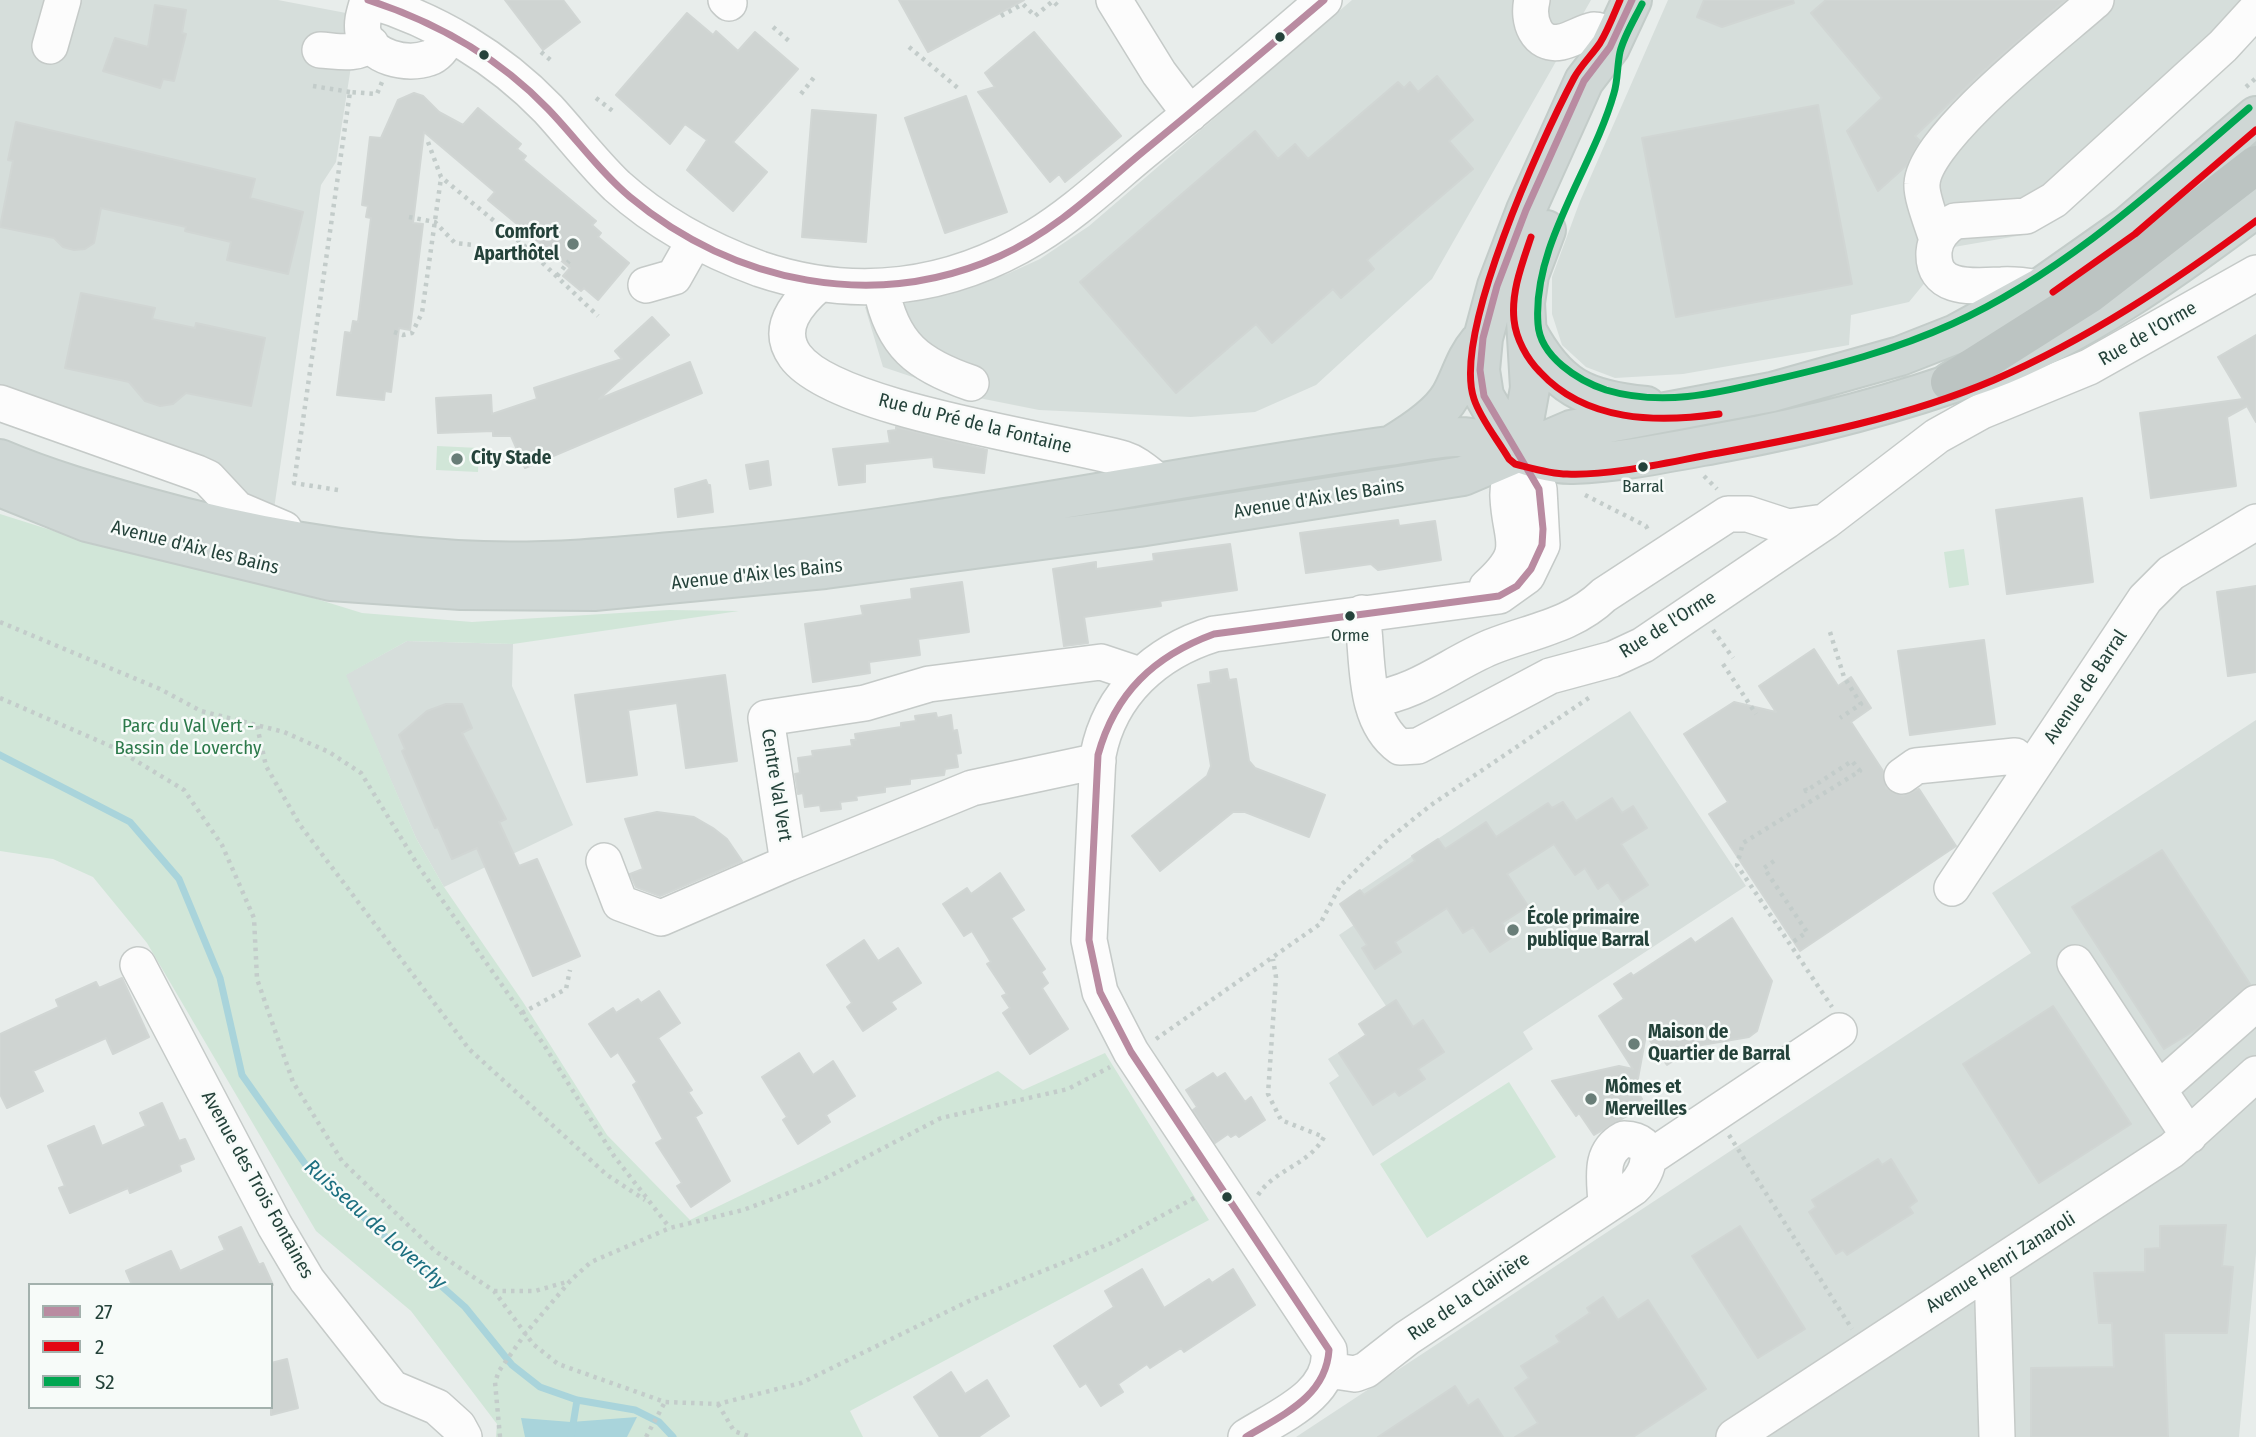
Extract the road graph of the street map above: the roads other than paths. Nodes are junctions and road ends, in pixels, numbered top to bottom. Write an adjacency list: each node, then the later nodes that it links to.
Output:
1 (63, 0): 12 (street)
2 (368, 0): 8 (street); 14 (street)
3 (1114, 0): 15 (street)
4 (1324, 0): 15 (street)
5 (1532, 0): 11 (street)
6 (1632, 0): 11 (main road)
7 (2096, 0): 19 (street)
8 (413, 6): 10 (street)
9 (2256, 10): 19 (street)
10 (451, 35): 14 (street); 20 (street)
11 (1613, 42): 26 (main road); 27 (main road)
12 (50, 46)
13 (320, 50): 14 (street)
14 (381, 51)
15 (1190, 114): 24 (street)
16 (2256, 116): 25 (main road, Avenue d'Aix les Bains)
17 (2256, 165): 29 (highway)
18 (2256, 208): 29 (main road, Avenue d'Aix les Bains)
19 (1942, 233): 25 (street)
20 (695, 240): 22 (street); 23 (street)
21 (2256, 273): 38 (street, Rue de l'Orme)
22 (819, 284): 24 (street); 35 (street, Rue du Pré de la Fontaine)
23 (665, 287)
24 (881, 288): 28 (street)
25 (2040, 288): 31 (main road, Avenue d'Aix les Bains)
26 (1527, 330): 31 (main road); 33 (main road)
27 (1483, 338): 32 (main road); 33 (main road)
28 (971, 383)
29 (1950, 383): 33 (main road, Avenue d'Aix les Bains)
30 (0, 403): 40 (street)
31 (1683, 410): 33 (main road, Avenue d'Aix les Bains)
32 (1392, 446): 33 (main road, Avenue d'Aix les Bains); 35 (main road, Avenue d'Aix les Bains)
33 (1518, 454): 36 (main road, Avenue d'Aix les Bains); 43 (street)
34 (0, 459): 40 (main road, Avenue d'Aix les Bains)
35 (1159, 482): 40 (main road, Avenue d'Aix les Bains)
36 (0, 487)
37 (1758, 518): 38 (street); 41 (street); 42 (street)
38 (1826, 521): 41 (street, Rue de l'Orme)
39 (2256, 522): 50 (street, Avenue de Barral)
40 (343, 550)
41 (1761, 565): 45 (street, Rue de l'Orme)
42 (1589, 610): 44 (street); 45 (street)
43 (1362, 613): 46 (street); 48 (street, Rue de l'Orme)
44 (1529, 636): 47 (street); 48 (street)
45 (1613, 659): 47 (street, Rue de l'Orme)
46 (1140, 675): 49 (street); 53 (street, Centre Val Vert)
47 (1550, 676): 48 (street, Rue de l'Orme)
48 (1372, 699)
49 (1098, 761): 53 (street, Centre Val Vert); 63 (street)
50 (2028, 774): 51 (street); 54 (street, Avenue de Barral)
51 (1902, 776)
52 (604, 861): 53 (street)
53 (788, 863)
54 (1952, 888)
55 (2075, 963): 60 (street)
56 (138, 965): 64 (street, Avenue des Trois Fontaines)
57 (2256, 1003): 60 (street)
58 (1839, 1024): 63 (street, Rue de la Clairière)
59 (2256, 1074): 61 (street, Avenue Henri Zanaroli)
60 (2159, 1089): 61 (street)
61 (2189, 1136): 62 (street, Avenue Henri Zanaroli)
62 (1993, 1268): 66 (street, Avenue Henri Zanaroli); 67 (street)
63 (1328, 1360): 65 (street)
64 (464, 1437)
65 (1246, 1437)
66 (1734, 1437)
67 (1997, 1437)

